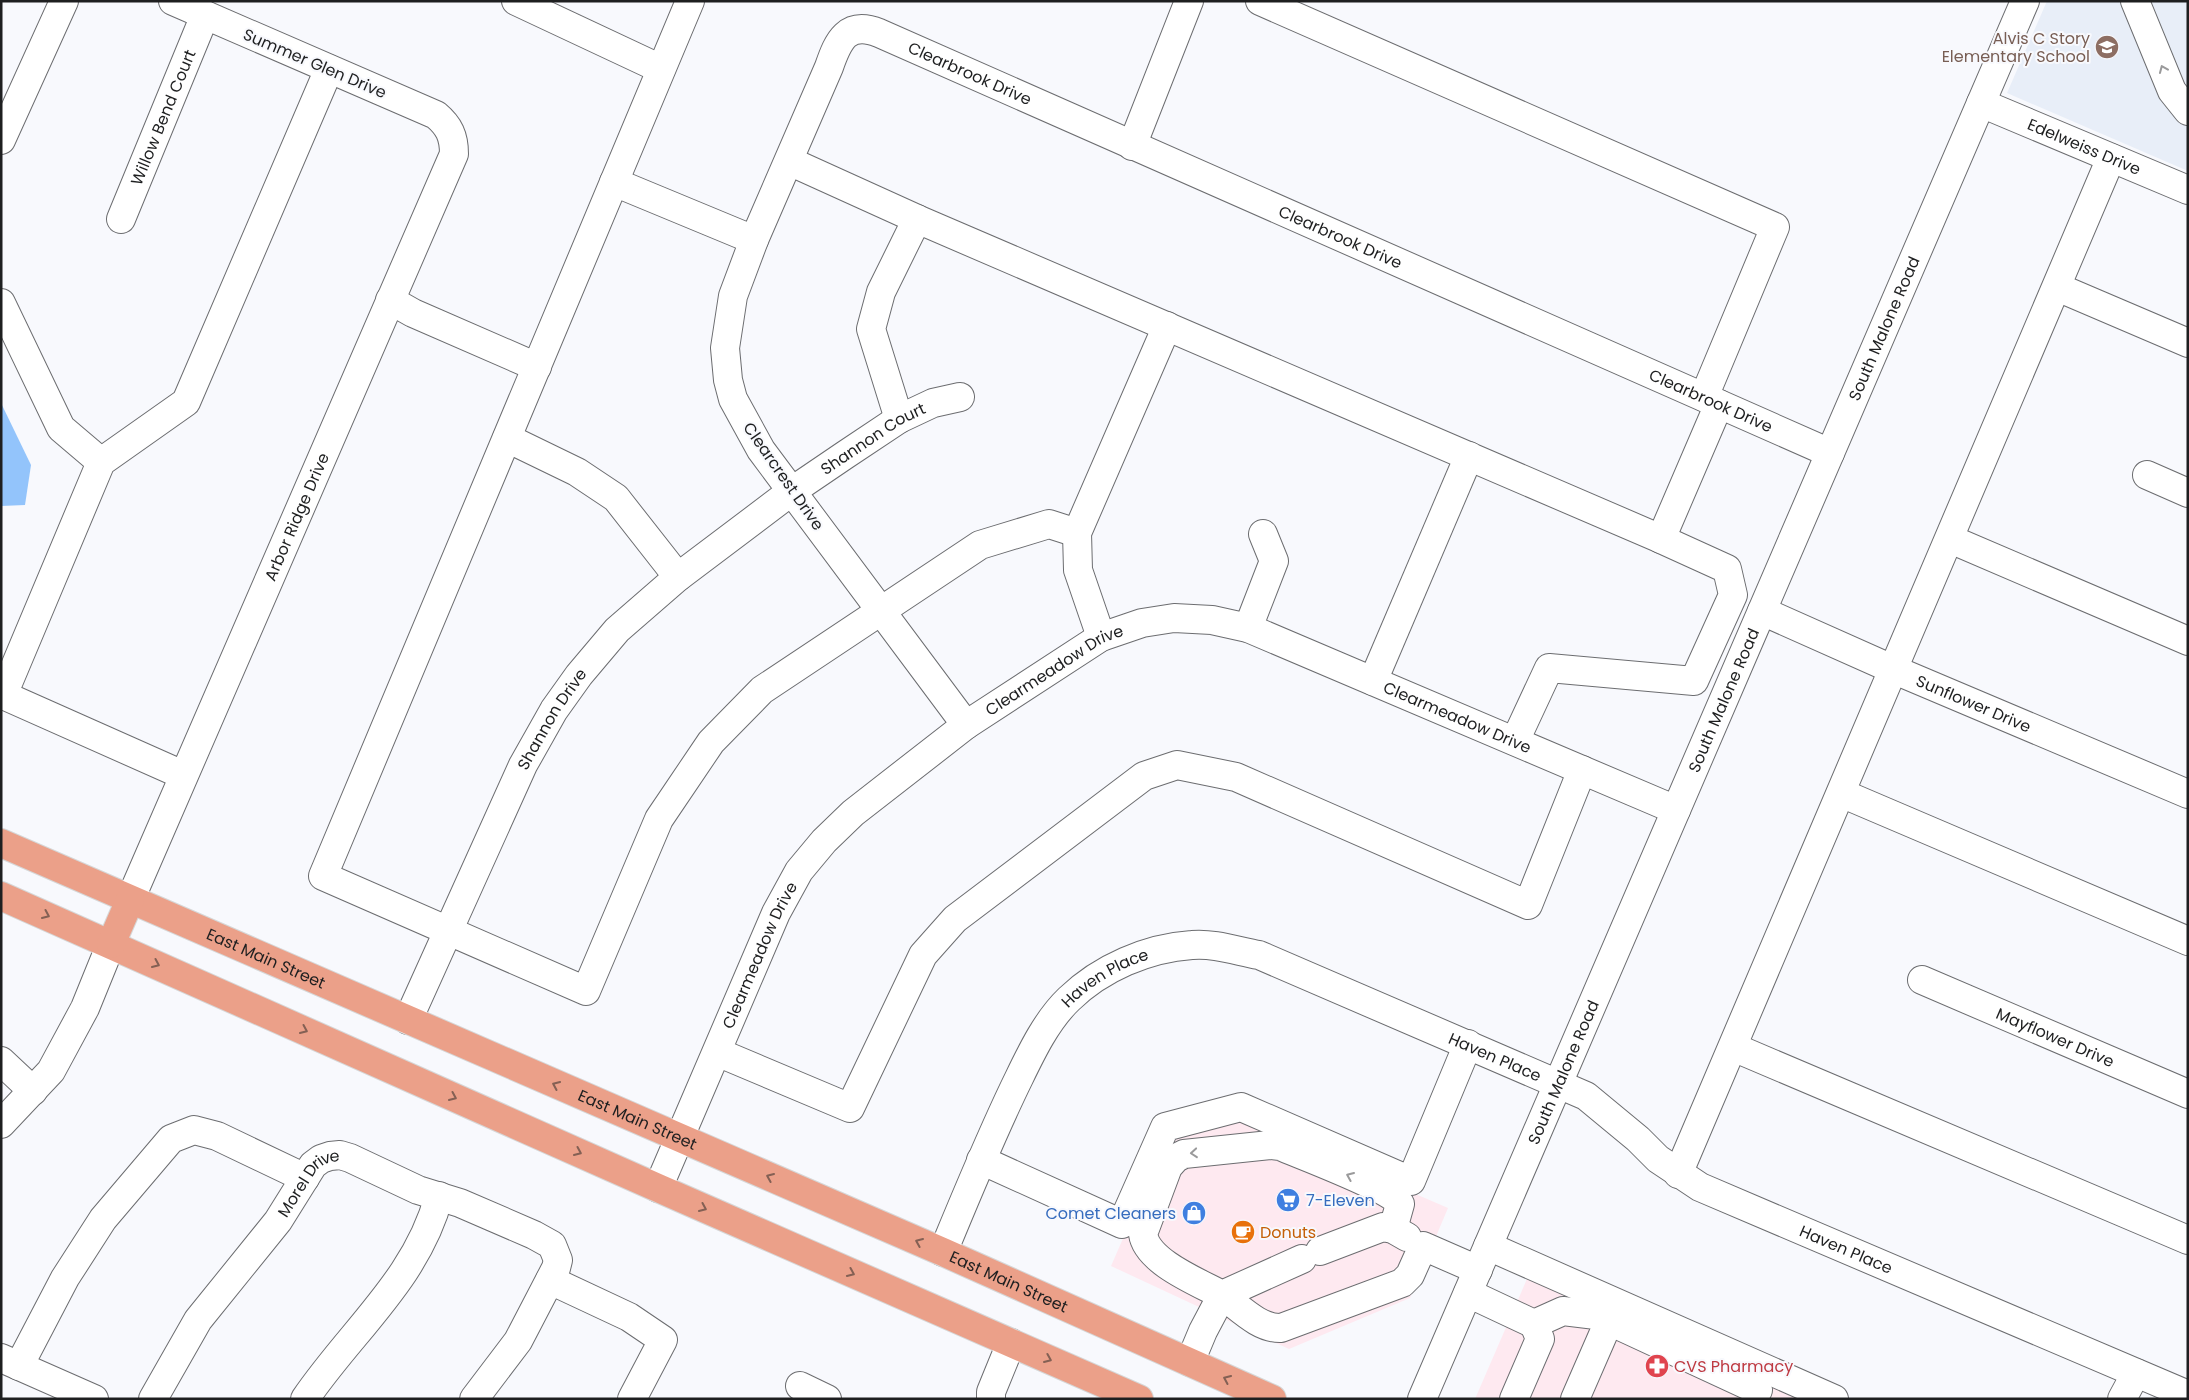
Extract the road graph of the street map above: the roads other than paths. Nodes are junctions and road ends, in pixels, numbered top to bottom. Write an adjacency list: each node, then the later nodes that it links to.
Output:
1 (64, 1): 16 (street)
2 (174, 1): 9 (street, Summer Glen Drive)
3 (516, 1): 12 (street)
4 (690, 1): 12 (street)
5 (1189, 1): 17 (street)
6 (1260, 1): 32 (street)
7 (2025, 1): 13 (street, South Malone Road)
8 (2135, 1): 14 (street, one-way to 8)
9 (205, 15): 11 (street, Summer Glen Drive); 22 (street, Willow Bend Court)
10 (850, 32): 17 (street, Clearbrook Drive); 19 (street, Clearcrest Drive)
11 (329, 69): 15 (street, Summer Glen Drive); 37 (street)
12 (662, 70): 20 (street)
13 (1981, 103): 18 (street, Edelweiss Drive); 35 (street, South Malone Road)
14 (2188, 111)
15 (451, 132): 26 (street, Arbor Ridge Drive)
16 (1, 140)
17 (1132, 146): 32 (street, Clearbrook Drive)
18 (2111, 158): 21 (street, Edelweiss Drive); 25 (street)
19 (789, 161): 23 (street); 24 (street, Clearcrest Drive)
20 (614, 182): 24 (street); 30 (street)
21 (2188, 190)
22 (121, 219)
23 (917, 219): 28 (street); 33 (street)
24 (754, 240): 39 (street, Clearcrest Drive)
25 (2057, 287): 29 (street); 44 (street)
26 (390, 300): 30 (street); 56 (street, Arbor Ridge Drive)
27 (1, 303): 37 (street)
28 (1167, 326): 36 (street); 41 (street)
29 (2188, 343)
30 (537, 366): 34 (street)
31 (960, 397): 33 (street, Shannon Court)
32 (1712, 401): 35 (street, Clearbrook Drive); 43 (street)
33 (899, 419): 39 (street, Shannon Court)
34 (507, 438): 45 (street); 63 (street)
35 (1830, 453): 47 (street, South Malone Road)
36 (1468, 456): 43 (street); 52 (street)
37 (101, 462): 56 (street)
38 (2146, 475): 40 (street)
39 (792, 491): 45 (street, Shannon Drive); 46 (street, Clearcrest Drive)
40 (2188, 493)
41 (1077, 532): 46 (street); 49 (street)
42 (1263, 534): 48 (street)
43 (1661, 539): 54 (street)
44 (1950, 539): 50 (street); 51 (street)
45 (678, 577): 63 (street, Shannon Drive)
46 (880, 610): 53 (street, Clearcrest Drive); 63 (street)
47 (1762, 611): 51 (street, Sunflower Drive); 59 (street, South Malone Road)
48 (1248, 628): 49 (street, Clearmeadow Drive); 52 (street, Clearmeadow Drive)
49 (1101, 637): 53 (street, Clearmeadow Drive)
50 (2188, 641)
51 (1894, 670): 57 (street); 58 (street, Sunflower Drive)
52 (1373, 681): 54 (street, Clearmeadow Drive)
53 (966, 725): 70 (street, Clearmeadow Drive)
54 (1515, 741): 55 (street, Clearmeadow Drive)
55 (1582, 770): 59 (street, Clearmeadow Drive); 70 (street)
56 (183, 775): 62 (street, Arbor Ridge Drive)
57 (1841, 793): 64 (street); 69 (street)
58 (2188, 794)
59 (1676, 810): 72 (street, South Malone Road)
60 (1, 844): 62 (main road, East Main Street)
61 (1, 896): 65 (main road, one-way to 65)
62 (130, 900): 65 (main road); 67 (main road, East Main Street)
63 (449, 931): 67 (street, Shannon Drive)
64 (2188, 941)
65 (112, 944): 73 (street); 80 (main road, one-way to 80)
66 (1922, 980): 74 (street, Mayflower Drive)
67 (408, 1020): 76 (main road, East Main Street, one-way to 67)
68 (1468, 1044): 72 (street, Haven Place); 77 (street, Haven Place); 77 (street)
69 (1732, 1047): 78 (street); 83 (street)
70 (717, 1052): 76 (street, Clearmeadow Drive)
71 (1, 1061): 73 (street)
72 (1558, 1083): 78 (street, Haven Place); 86 (street, South Malone Road)
73 (33, 1091): 75 (street)
74 (2188, 1094)
75 (1, 1124)
76 (679, 1139): 80 (street, Clearmeadow Drive); 85 (main road, East Main Street, one-way to 76)
77 (981, 1160): 85 (street, Haven Place)
78 (1678, 1174): 94 (street, Haven Place)
79 (305, 1178): 81 (street, Morel Drive); 92 (street); 99 (street, Morel Drive)
80 (658, 1188): 91 (main road, one-way to 91)
81 (439, 1196): 87 (street, Morel Drive); 100 (street)
82 (1393, 1229): 84 (street); 88 (street); 88 (street, one-way to 88)
83 (2188, 1240)
84 (1423, 1246): 86 (street); 88 (street)
85 (944, 1252): 93 (main road, East Main Street)
86 (1478, 1270): 90 (street); 107 (street, South Malone Road); 110 (street)
87 (550, 1280): 101 (street); 102 (street)
88 (1222, 1295): 93 (street)
89 (1610, 1321): 90 (street); 96 (street); 109 (street)
90 (1534, 1324): 108 (street)
91 (1011, 1343): 104 (street); 105 (main road, one-way to 105)
92 (10, 1362): 98 (street)
93 (1190, 1362): 106 (main road, East Main Street, one-way to 93)
94 (2136, 1372): 97 (street, Haven Place); 111 (street)
95 (800, 1386): 103 (street)
96 (1758, 1390)
97 (2188, 1395)
98 (94, 1399)
99 (153, 1399)
100 (305, 1399)
101 (474, 1399)
102 (632, 1399)
103 (827, 1399)
104 (991, 1399)
105 (1139, 1399)
106 (1272, 1399)
107 (1422, 1399)
108 (1514, 1399)
109 (1575, 1399)
110 (1834, 1399)
111 (2122, 1399)

